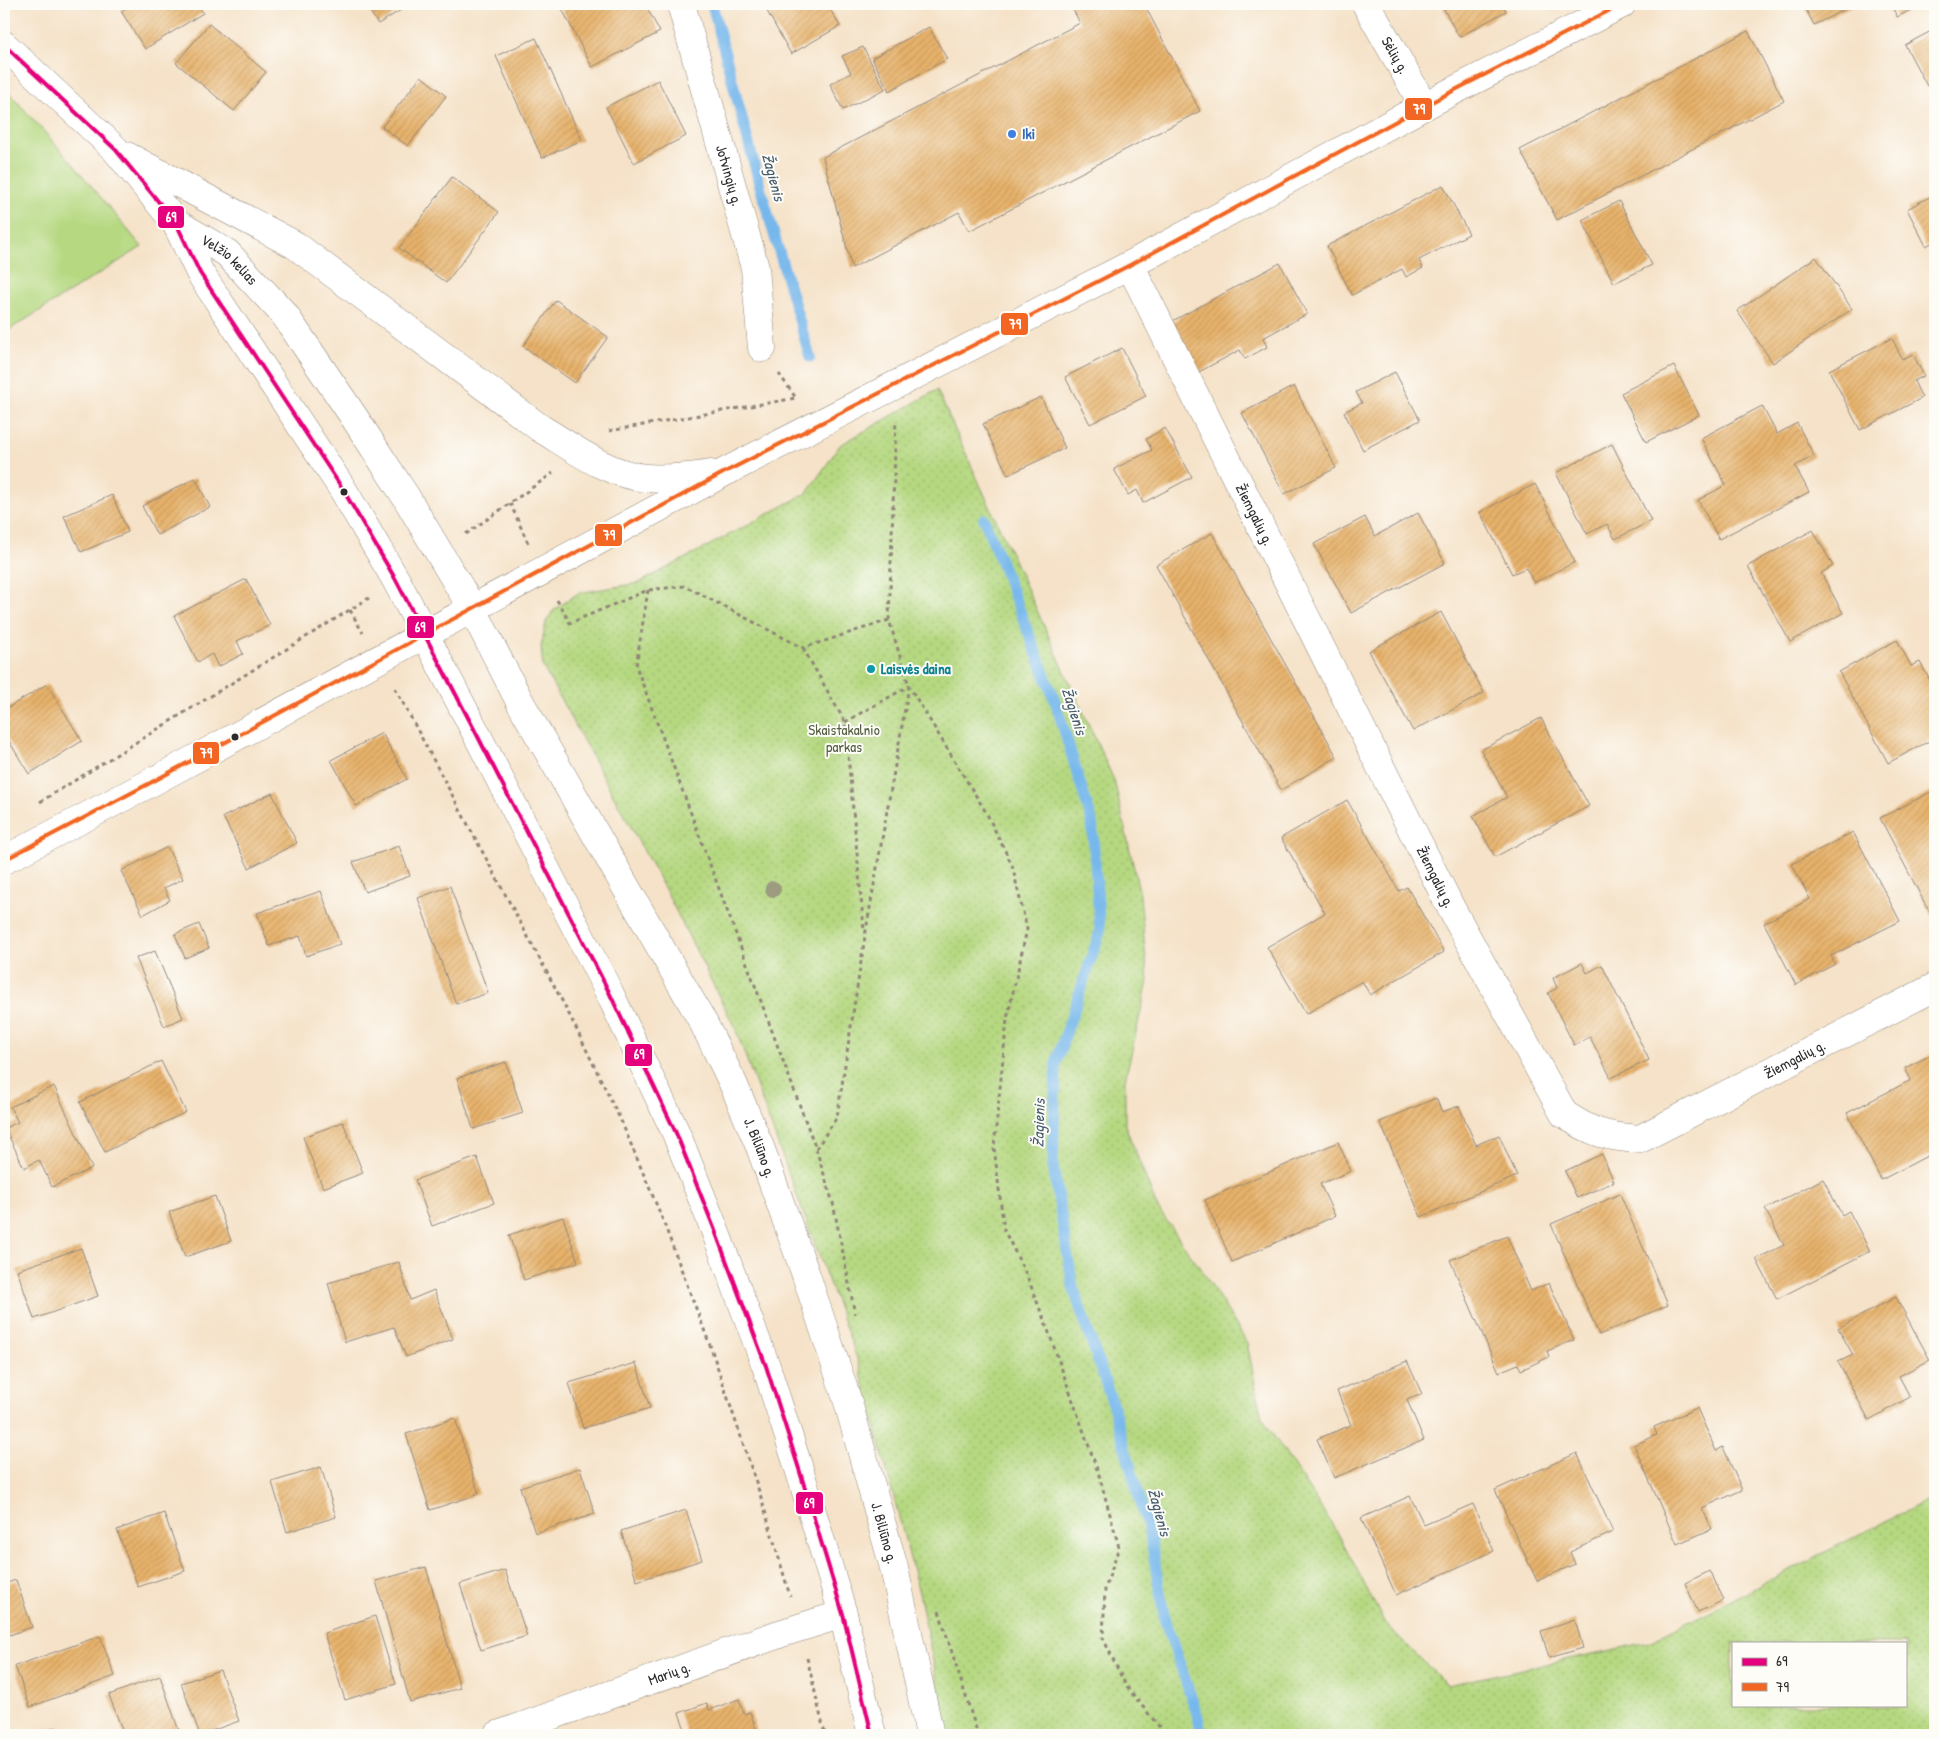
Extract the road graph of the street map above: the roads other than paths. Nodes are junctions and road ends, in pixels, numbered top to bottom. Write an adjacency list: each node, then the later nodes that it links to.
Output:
1 (681, 4): 9 (main road, Jotvingių g.)
2 (1366, 4): 5 (main road, Sėlių g.)
3 (1622, 4): 5 (main road)
4 (4, 45): 6 (main road)
5 (1424, 106): 8 (main road)
6 (115, 149): 7 (main road); 10 (main road)
7 (176, 223): 11 (main road, Velžio kelias); 12 (main road, Velžio kelias)
8 (1130, 265): 10 (main road); 14 (main road, Žiemgalių g.)
9 (762, 348)
10 (725, 472): 11 (main road)
11 (472, 608): 12 (main road); 18 (main road, J. Biliūno g.)
12 (425, 634): 13 (main road); 15 (main road)
13 (4, 860)
14 (1935, 987)
15 (843, 1614): 16 (main road, Marių g.); 17 (main road)
16 (498, 1735)
17 (872, 1735)
18 (930, 1735)

